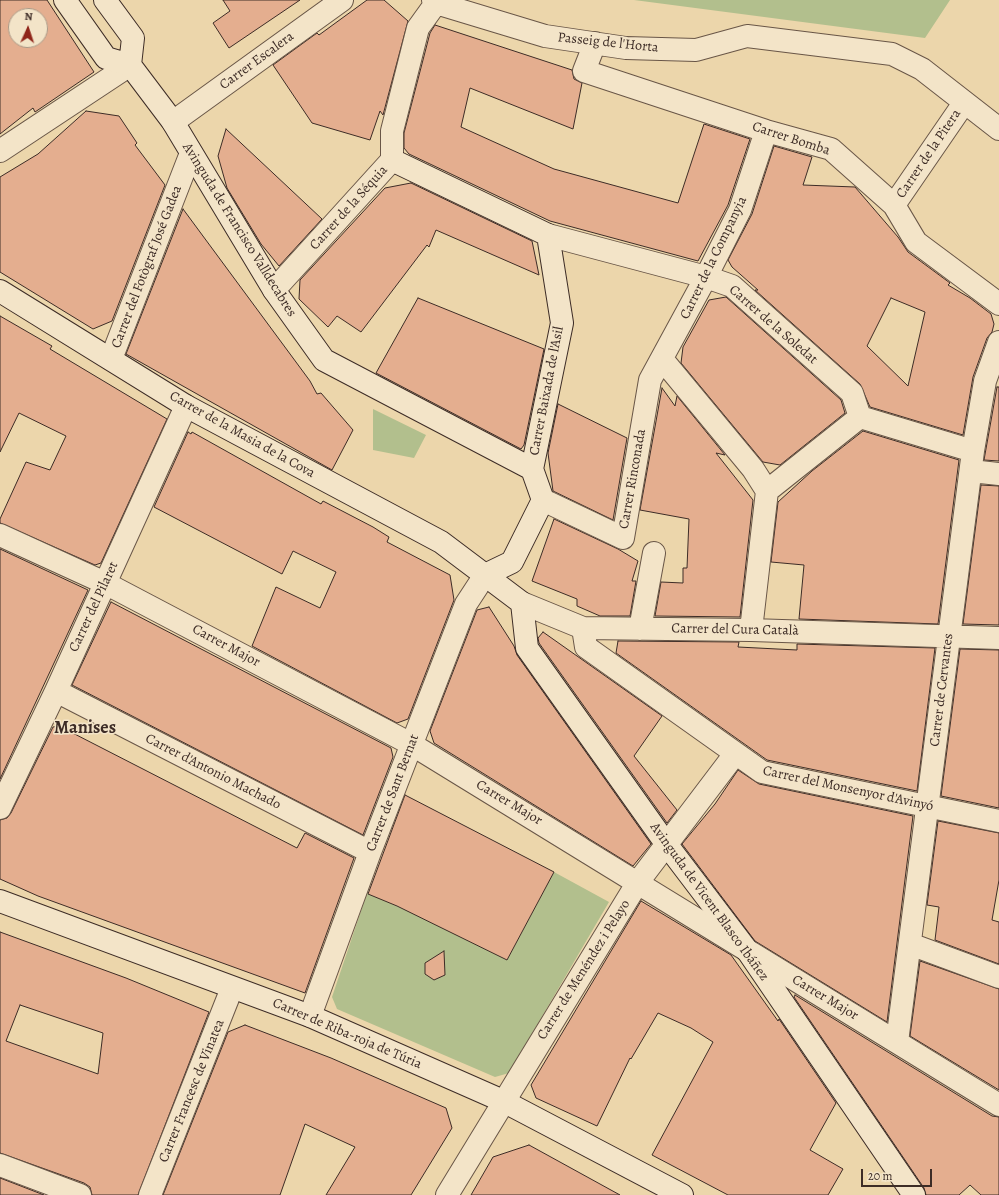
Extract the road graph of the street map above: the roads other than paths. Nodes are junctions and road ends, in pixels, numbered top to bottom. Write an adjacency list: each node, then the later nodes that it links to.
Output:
1 (65, 0): 6 (street)
2 (105, 0): 6 (street)
3 (342, 0): 8 (street, Carrer Escalera)
4 (434, 2): 5 (street, Passeig de l'Horta); 13 (street, Carrer de la Séquia)
5 (595, 43): 7 (street, Passeig de l'Horta); 10 (street, Carrer Bomba)
6 (130, 65): 8 (street, Avinguda de Francisco Valldecabres); 11 (street)
7 (964, 102): 9 (street, Passeig de l'Horta); 14 (street, Carrer de la Pitera)
8 (173, 122): 12 (street, Avinguda de Francisco Valldecabres)
9 (999, 129)
10 (766, 131): 14 (street, Carrer Bomba); 16 (street, Carrer de la Companyia)
11 (0, 152)
12 (191, 153): 17 (street, Avinguda de Francisco Valldecabres); 21 (street, Carrer del Fotògraf José Gadea)
13 (392, 160): 15 (street); 17 (street, Carrer de la Séquia)
14 (894, 205): 19 (street, Carrer Bomba)
15 (548, 235): 16 (street, Carrer de la Soledat); 26 (street, Carrer Baixada de l'Asil)
16 (706, 277): 22 (street, Carrer de la Companyia); 24 (street, Carrer de la Soledat)
17 (274, 290): 26 (street, Avinguda de Francisco Valldecabres)
18 (0, 291): 21 (street, Carrer de la Masia de la Cova)
19 (999, 304)
20 (999, 342): 25 (street, Carrer de Cervantes)
21 (111, 358): 23 (street, Carrer de la Masia de la Cova)
22 (662, 359): 28 (street); 29 (street, Carrer Rinconada)
23 (186, 406): 32 (street, Carrer de la Masia de la Cova); 33 (street, Carrer del Pilaret)
24 (860, 417): 25 (street); 28 (street)
25 (972, 461): 27 (street); 38 (street, Carrer de Cervantes)
26 (532, 469): 29 (street, Carrer Baixada de l'Asil)
27 (999, 474)
28 (767, 490): 37 (street)
29 (543, 500): 32 (street)
30 (0, 534): 33 (street, Carrer Major)
31 (654, 553): 36 (street)
32 (485, 574): 34 (street, Carrer del Cura Català); 41 (street, Carrer de Sant Bernat)
33 (106, 583): 40 (street, Carrer del Pilaret); 41 (street, Carrer Major)
34 (522, 603): 35 (street, Carrer del Cura Català); 46 (street, Avinguda de Vicent Blasco Ibáñez)
35 (584, 628): 36 (street, Carrer del Cura Català); 42 (street, Carrer del Monsenyor d'Avinyó)
36 (640, 629): 37 (street, Carrer del Cura Català)
37 (751, 630): 38 (street, Carrer del Cura Català)
38 (949, 636): 39 (street, Carrer del Cura Català); 43 (street, Carrer de Cervantes)
39 (999, 638)
40 (56, 691): 44 (street, Carrer del Pilaret); 47 (street, Carrer d'Antonio Machado)
41 (411, 744): 47 (street, Carrer de Sant Bernat); 48 (street, Carrer Major)
42 (735, 754): 43 (street, Carrer del Monsenyor d'Avinyó); 46 (street, Carrer de Menéndez i Pelayo)
43 (928, 806): 45 (street, Carrer del Monsenyor d'Avinyó); 50 (street, Carrer de Cervantes)
44 (0, 808)
45 (999, 822)
46 (667, 846): 48 (street, Carrer de Menéndez i Pelayo); 51 (street, Avinguda de Vicent Blasco Ibáñez)
47 (370, 852): 54 (street, Carrer de Sant Bernat)
48 (638, 882): 51 (street, Carrer Major); 56 (street, Carrer de Menéndez i Pelayo)
49 (0, 901): 53 (street, Carrer de Riba-roja de Túria)
50 (910, 944): 52 (street); 55 (street, Carrer de Cervantes)
51 (749, 952): 55 (street, Carrer Major); 63 (street, Avinguda de Vicent Blasco Ibáñez)
52 (999, 977)
53 (232, 988): 54 (street, Carrer de Riba-roja de Túria); 60 (street, Carrer Francesc de Vinatea)
54 (310, 1016): 56 (street, Carrer de Riba-roja de Túria)
55 (897, 1042): 57 (street, Carrer Major)
56 (503, 1102): 61 (street, Carrer de Menéndez i Pelayo); 62 (street, Carrer de Riba-roja de Túria)
57 (999, 1105)
58 (0, 1165): 59 (street)
59 (80, 1195)
60 (150, 1195)
61 (447, 1195)
62 (682, 1195)
63 (914, 1195)

